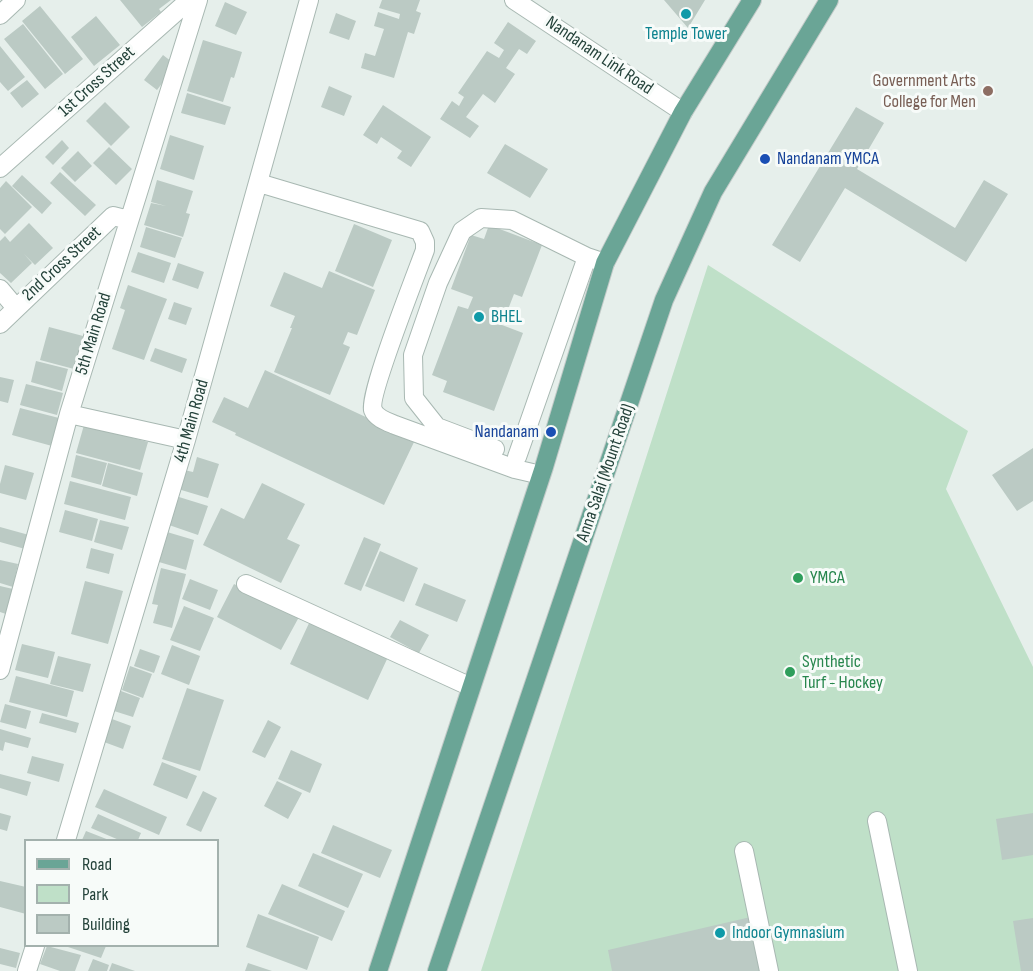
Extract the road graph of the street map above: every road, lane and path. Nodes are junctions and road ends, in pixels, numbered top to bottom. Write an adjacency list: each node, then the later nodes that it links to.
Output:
1 (16, 0): 7 (street)
2 (309, 0): 10 (street, 4th Main Road)
3 (514, 0): 8 (street, Nandanam Link Road)
4 (752, 0): 8 (main road)
5 (829, 0): 30 (main road, Anna Salai (Mount Road))
6 (197, 2): 9 (street, 1st Cross Street); 11 (street, 5th Main Road)
7 (0, 15)
8 (683, 112): 13 (main road)
9 (0, 168)
10 (260, 183): 18 (street, 4th Main Road); 20 (street)
11 (129, 220): 15 (street, 2nd Cross Street); 17 (street, 5th Main Road)
12 (587, 257): 13 (street); 19 (street); 19 (street)
13 (605, 263): 20 (main road)
14 (0, 289): 15 (street)
15 (16, 308): 16 (street, 2nd Cross Street)
16 (0, 324)
17 (69, 414): 18 (street); 22 (street, 5th Main Road)
18 (186, 440): 25 (street, 4th Main Road)
19 (517, 457): 20 (street)
20 (543, 471): 23 (main road)
21 (246, 584): 23 (street)
22 (0, 670)
23 (471, 687): 29 (main road)
24 (877, 821): 32 (street)
25 (66, 839)
26 (744, 850): 31 (street)
27 (33, 947): 28 (street)
28 (27, 971)
29 (378, 971)
30 (437, 971)
31 (769, 971)
32 (908, 971)

